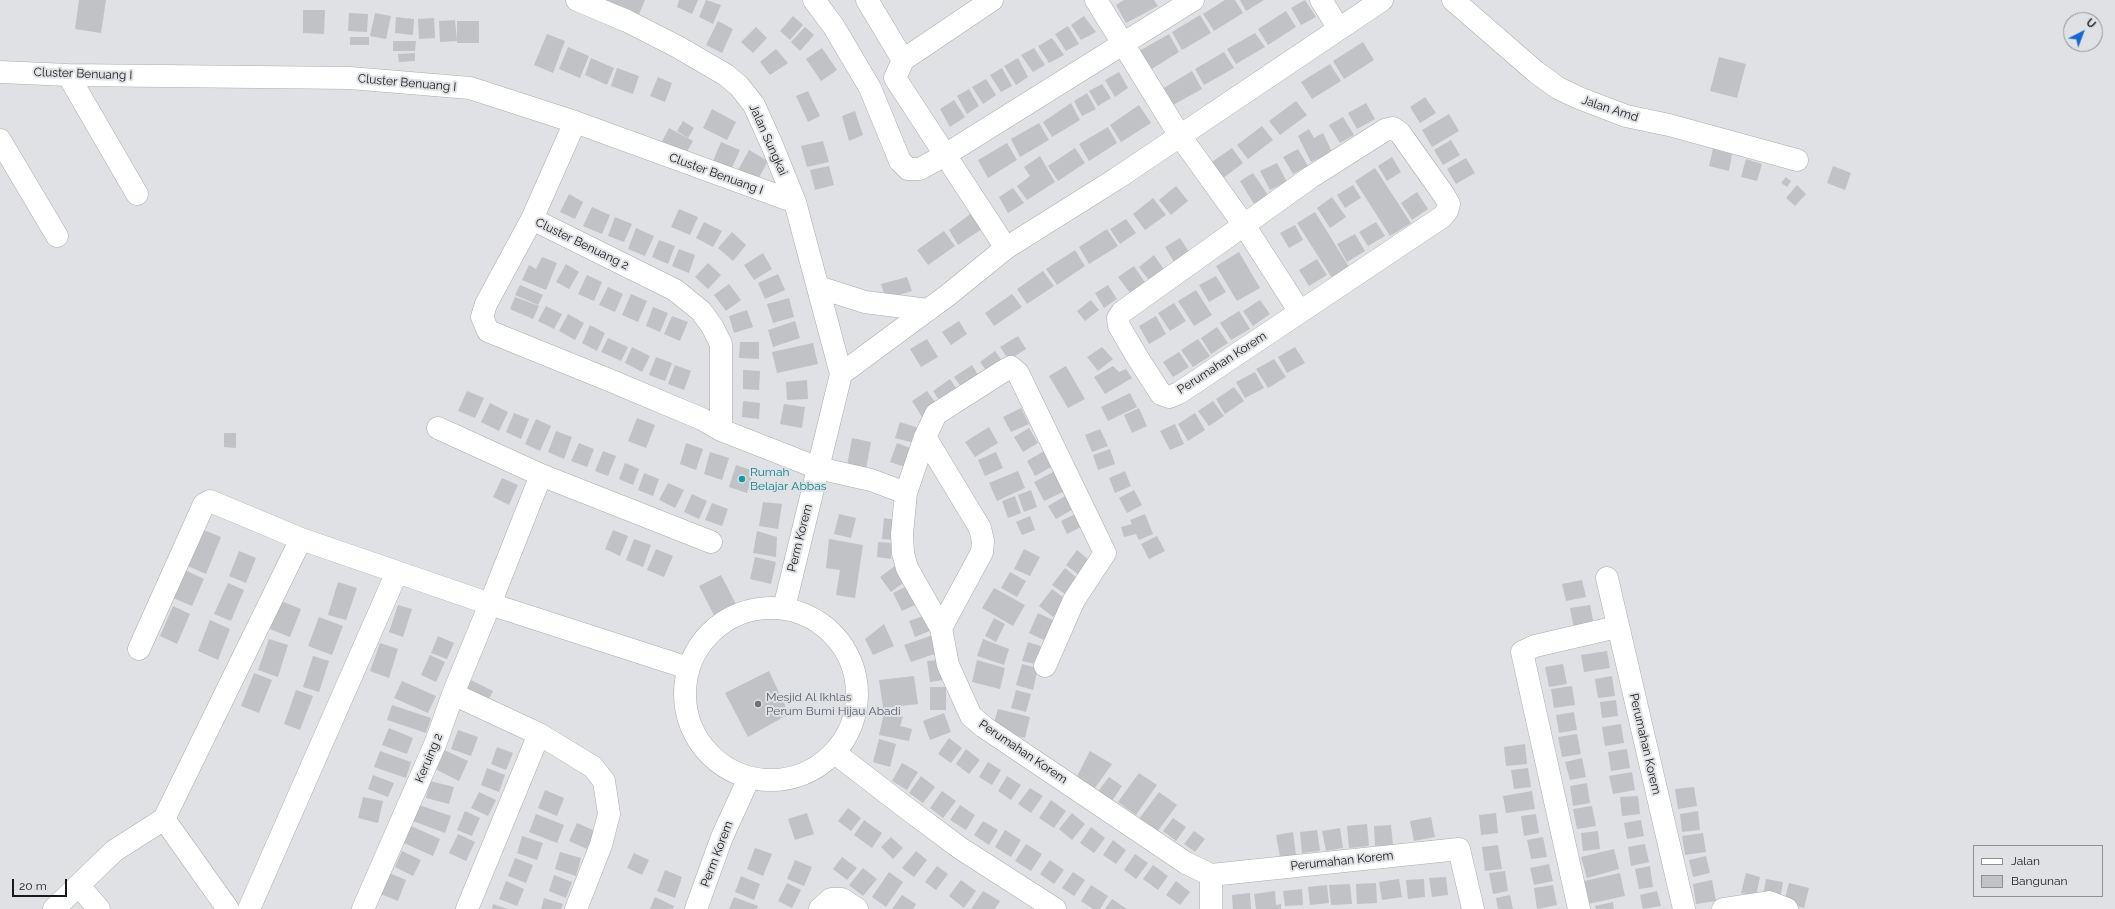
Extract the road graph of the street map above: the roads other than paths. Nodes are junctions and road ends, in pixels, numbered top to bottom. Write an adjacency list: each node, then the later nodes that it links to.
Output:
1 (577, 0): 21 (street, Jalan Sungkai)
2 (814, 0): 18 (street)
3 (867, 0): 12 (street)
4 (992, 0): 12 (street)
5 (1096, 0): 11 (street)
6 (1193, 0): 11 (street)
7 (1321, 0): 10 (street)
8 (1382, 0): 10 (street)
9 (1453, 0): 19 (street, Jalan Amd)
10 (1338, 29): 16 (street)
11 (1122, 44): 16 (street); 18 (street)
12 (903, 60): 18 (street)
13 (0, 72): 14 (street, Cluster Benuang I)
14 (68, 75): 15 (street, Cluster Benuang I); 20 (street)
15 (575, 122): 21 (street, Cluster Benuang I); 22 (street)
16 (1180, 136): 23 (street); 25 (street)
17 (0, 140): 24 (street)
18 (945, 155): 25 (street)
19 (1797, 160)
20 (137, 194)
21 (795, 202): 26 (street, Jalan Sungkai)
22 (532, 219): 31 (street, Cluster Benuang 2); 31 (street, Cluster Benuang 2)
23 (1244, 225): 28 (street); 28 (street, Perumahan Korem); 28 (street, Perumahan Korem)
24 (57, 236)
25 (1006, 248): 27 (street)
26 (818, 287): 27 (street); 29 (street, Jalan Sungkai)
27 (928, 310): 29 (street)
28 (1300, 312)
29 (841, 374): 33 (street, Perm Korem)
30 (438, 428): 34 (street)
31 (721, 430): 33 (street)
32 (925, 437): 35 (street, Perumahan Korem); 43 (street); 45 (street, Perumahan Korem)
33 (818, 468): 35 (street); 41 (street, Perm Korem)
34 (541, 475): 37 (street); 40 (street, Keruing 2)
35 (906, 493): 43 (street, Perumahan Korem)
36 (301, 539): 38 (street); 44 (street); 51 (street)
37 (711, 542)
38 (397, 572): 40 (street); 57 (street)
39 (1607, 578): 42 (street, Perumahan Korem)
40 (490, 604): 46 (street); 47 (street, Keruing 2)
41 (784, 608): 46 (street); 49 (street)
42 (1617, 627): 67 (street); 68 (street, Perumahan Korem)
43 (941, 628): 52 (street, Perumahan Korem)
44 (139, 649)
45 (1045, 666)
46 (688, 668): 50 (street)
47 (453, 694): 48 (street); 58 (street, Keruing 2)
48 (539, 734): 59 (street); 60 (street)
49 (835, 753): 50 (street); 64 (street)
50 (749, 778): 61 (street, Perm Korem)
51 (164, 819): 53 (street); 56 (street)
52 (1211, 875): 65 (street); 66 (street, Perumahan Korem)
53 (79, 886): 54 (street); 55 (street)
54 (54, 909)
55 (99, 909)
56 (228, 909)
57 (249, 909)
58 (363, 909)
59 (467, 909)
60 (576, 909)
61 (696, 909)
62 (820, 909): 63 (street)
63 (857, 909)
64 (1055, 909)
65 (1212, 909)
66 (1473, 909)
67 (1579, 909)
68 (1684, 909)
69 (1723, 909): 70 (street)
70 (1788, 909)

